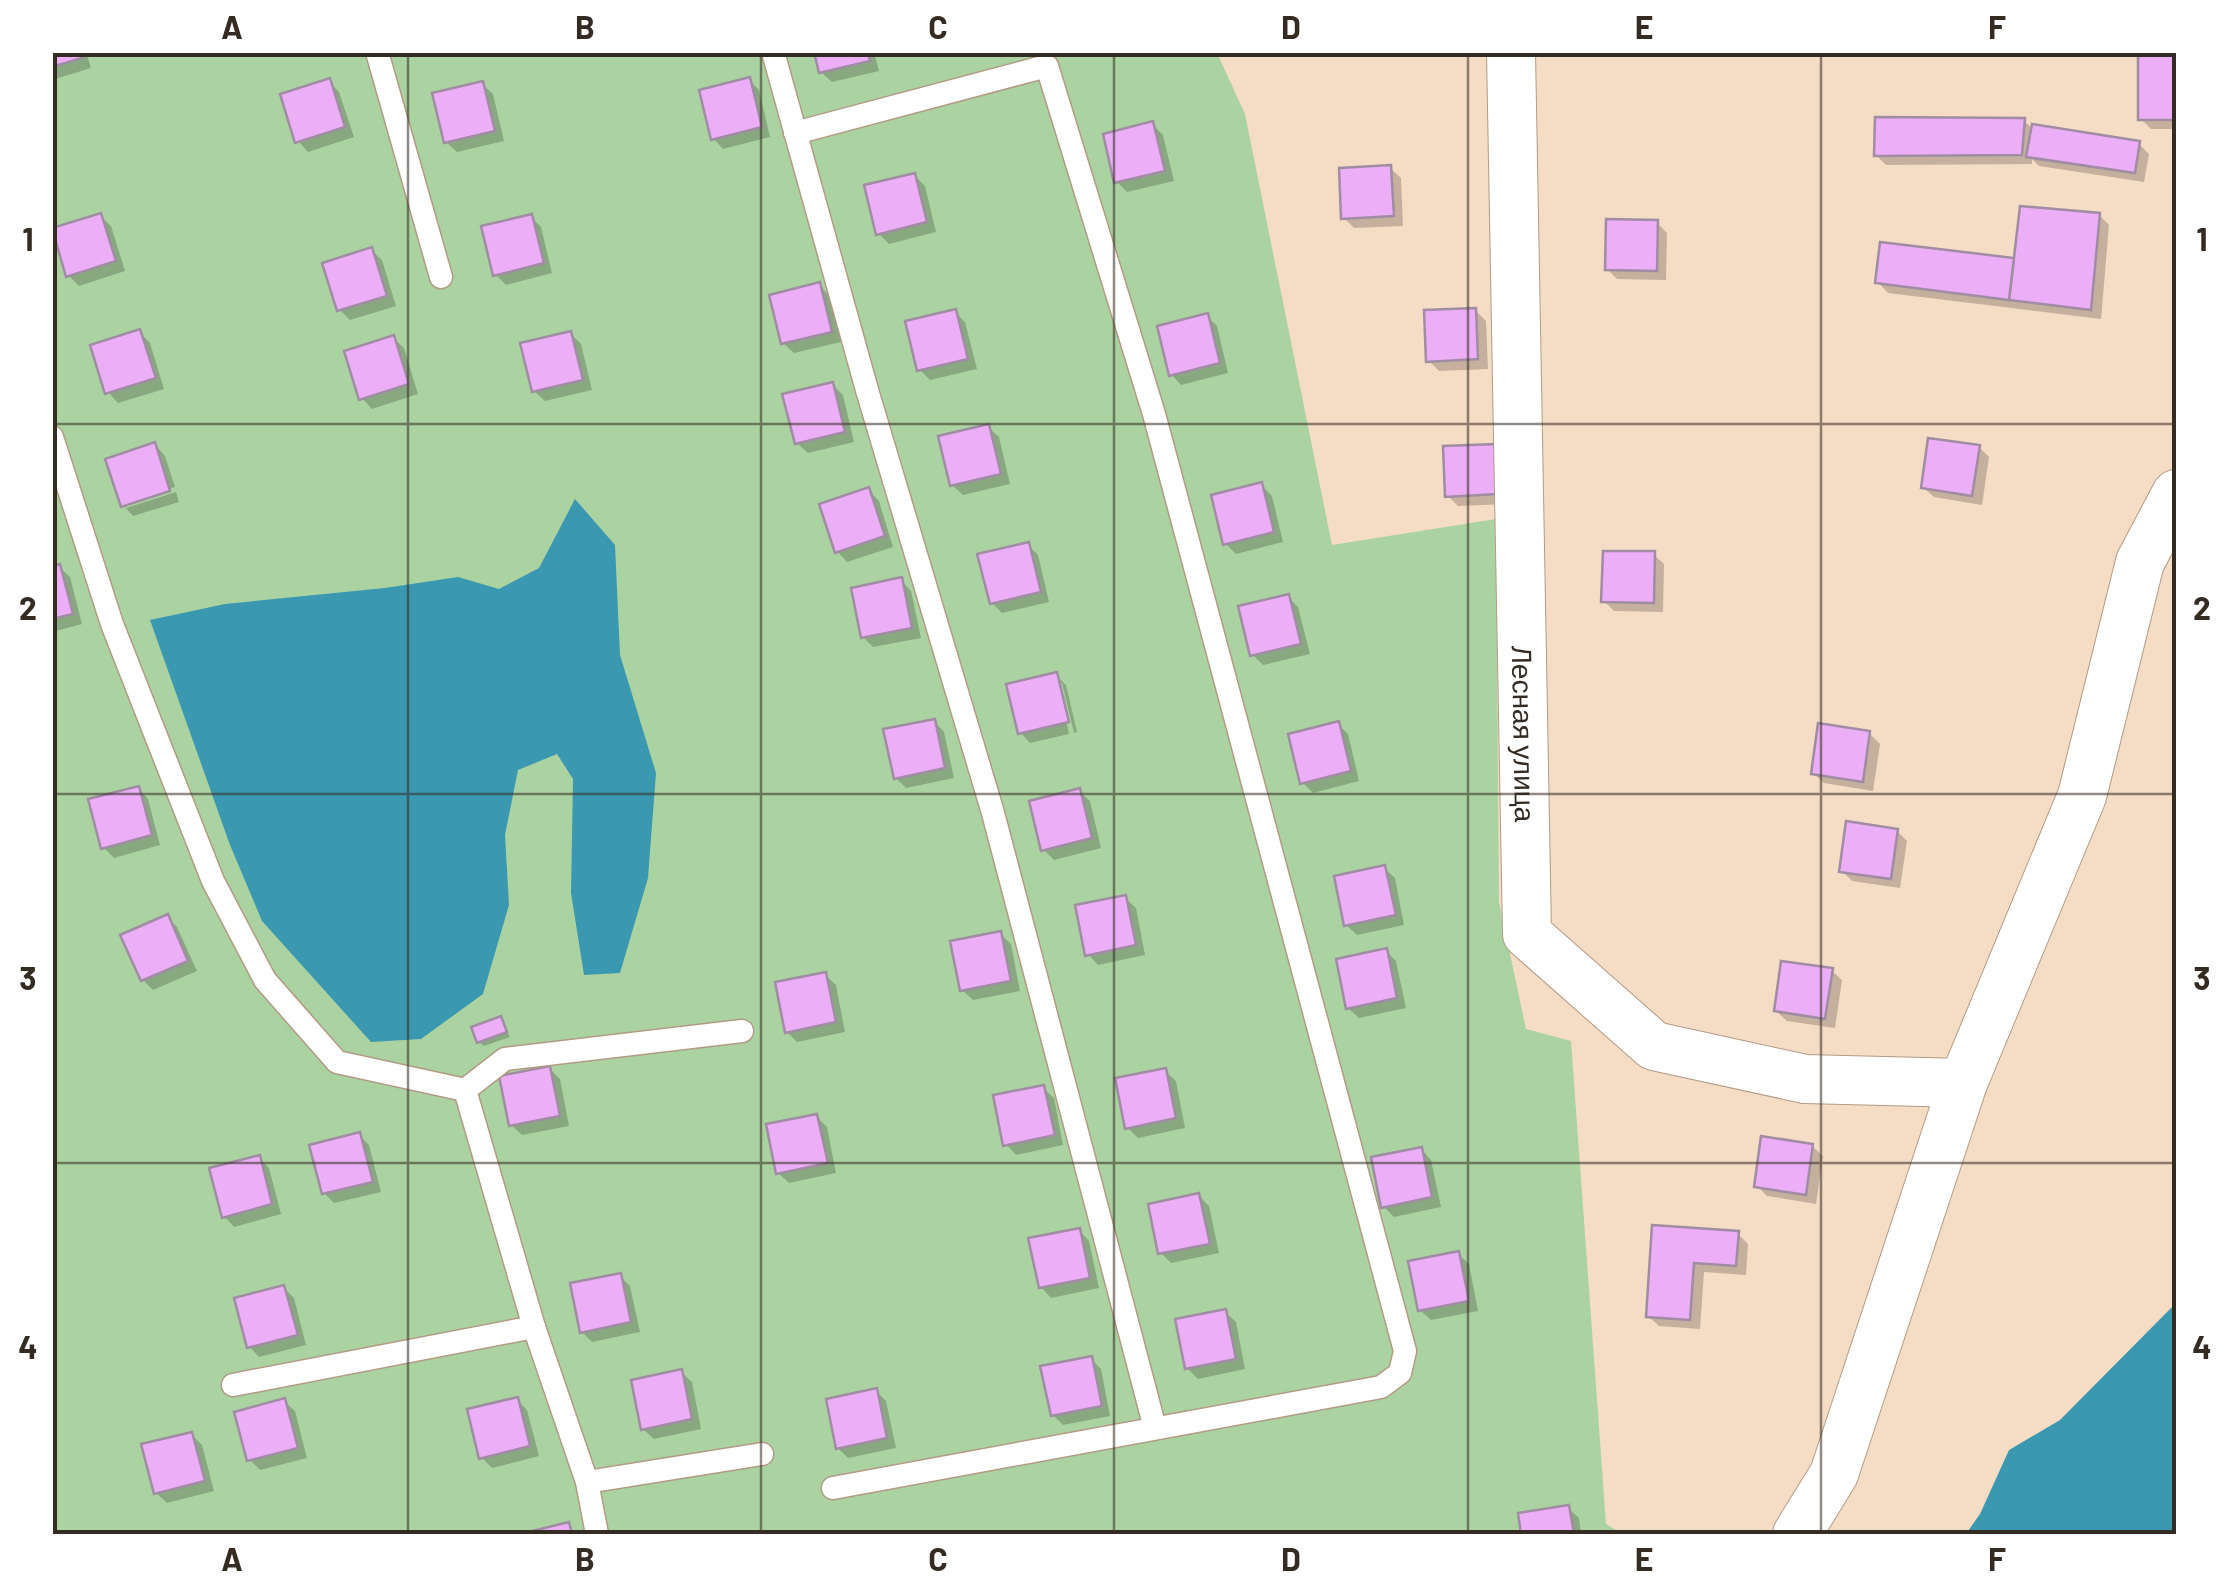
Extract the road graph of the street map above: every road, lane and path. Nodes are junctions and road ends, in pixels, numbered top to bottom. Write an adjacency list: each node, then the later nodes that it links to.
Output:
1 (377, 52): 5 (lane)
2 (773, 52): 4 (lane)
3 (1511, 52): 9 (street, Лесная улица)
4 (796, 133): 13 (lane); 13 (lane)
5 (441, 277)
6 (52, 436): 10 (lane)
7 (2176, 494): 9 (street)
8 (742, 1031): 10 (lane)
9 (1963, 1082): 18 (street)
10 (466, 1090): 11 (lane)
11 (534, 1327): 12 (lane); 15 (lane)
12 (232, 1385)
13 (1155, 1428): 16 (lane)
14 (762, 1454): 15 (lane)
15 (587, 1482): 17 (lane)
16 (834, 1488)
17 (597, 1534)
18 (1798, 1534)

